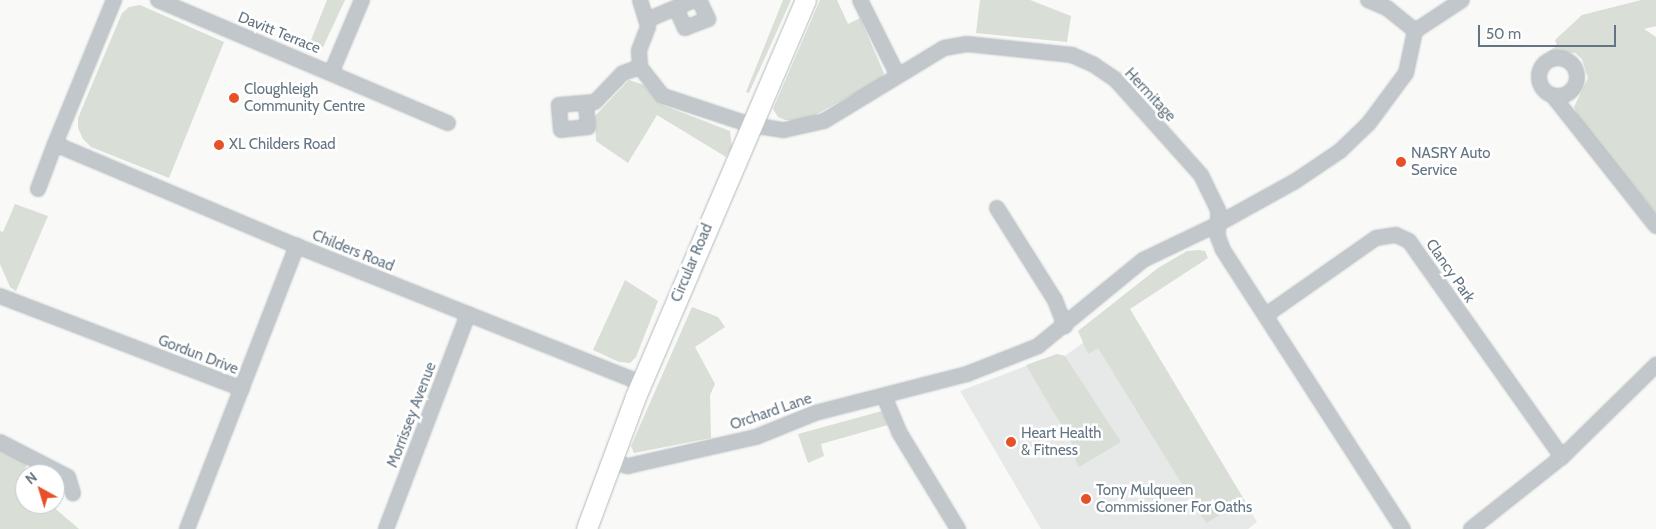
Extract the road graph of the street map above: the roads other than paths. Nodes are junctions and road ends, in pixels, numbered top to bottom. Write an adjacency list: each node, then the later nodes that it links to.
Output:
1 (114, 0): 23 (street)
2 (158, 0): 15 (street, Davitt Terrace)
3 (362, 0): 15 (street, Davitt Terrace)
4 (640, 0): 12 (street)
5 (694, 0): 11 (street)
6 (699, 0): 11 (street)
7 (806, 0): 22 (main road, Circular Road)
8 (860, 0): 16 (street)
9 (1368, 0): 13 (street)
10 (1462, 0): 13 (street)
11 (676, 8): 12 (street)
12 (647, 20): 14 (street)
13 (1415, 31): 26 (street)
14 (640, 67): 19 (street); 22 (street, Hermitage)
15 (332, 71): 21 (street, Davitt Terrace)
16 (897, 74): 22 (street, Hermitage); 26 (street, Hermitage)
17 (1570, 93): 18 (street); 18 (street); 20 (street)
18 (1553, 96): 20 (street)
19 (586, 104)
20 (1567, 114): 27 (street)
21 (448, 123)
22 (751, 124): 34 (main road, Circular Road)
23 (55, 144): 24 (street); 28 (street, Childers Road)
24 (38, 189)
25 (997, 208): 32 (street)
26 (1216, 225): 31 (street); 32 (street)
27 (1656, 226)
28 (297, 246): 30 (street, Childers Road); 35 (street, Gordun Drive)
29 (0, 296): 35 (street, Gordun Drive)
30 (468, 314): 34 (street, Childers Road); 42 (street, Morrissey Avenue)
31 (1266, 315): 38 (street, Clancy Park); 45 (street)
32 (1065, 326): 36 (street, Orchard Lane)
33 (1656, 365): 38 (street)
34 (642, 383): 39 (main road, Circular Road)
35 (242, 389): 41 (street)
36 (884, 396): 39 (street, Orchard Lane); 44 (street)
37 (0, 442): 40 (street)
38 (1562, 457): 46 (street)
39 (610, 461): 43 (main road, Circular Road)
40 (72, 493)
41 (187, 529)
42 (386, 529)
43 (587, 529)
44 (958, 529)
45 (1403, 529)
46 (1471, 529)

